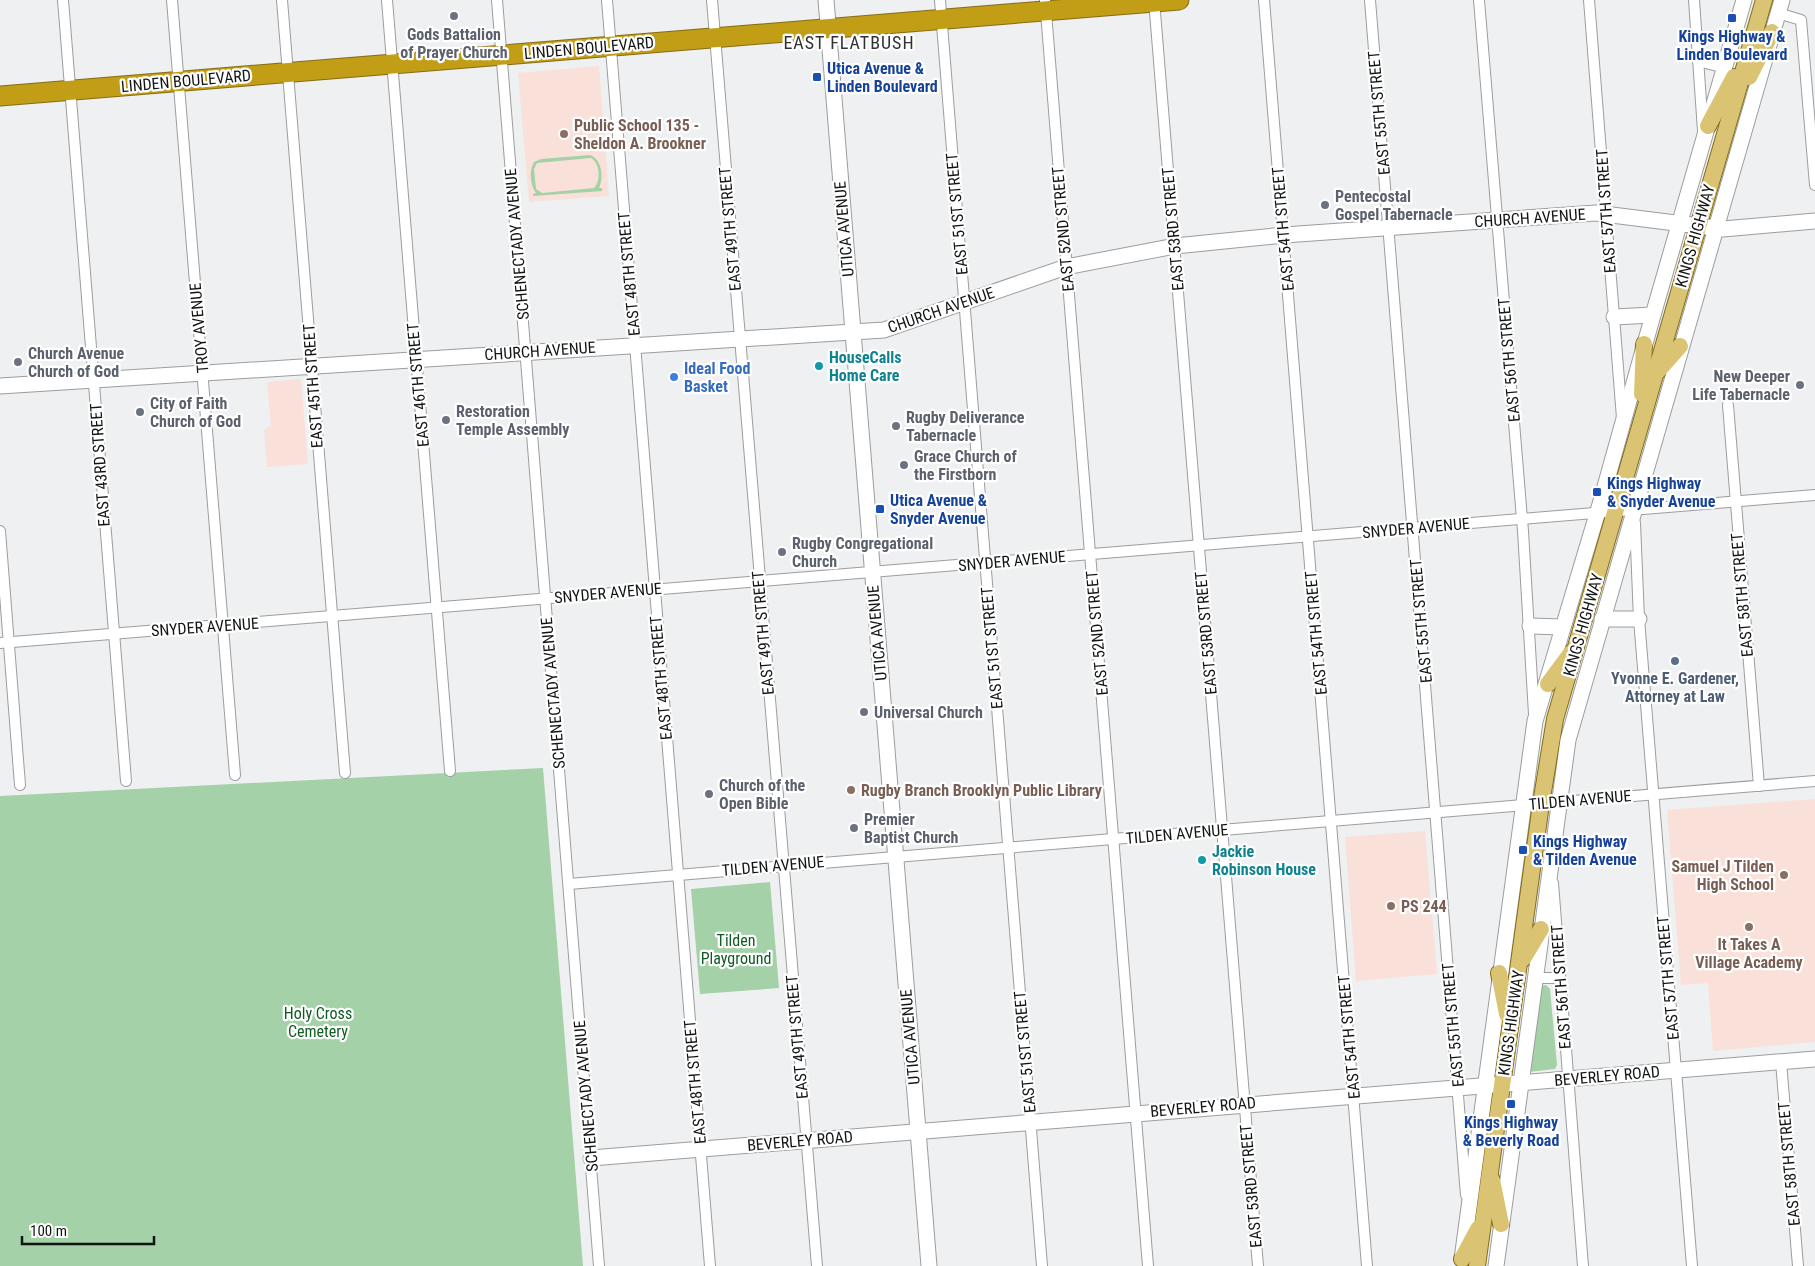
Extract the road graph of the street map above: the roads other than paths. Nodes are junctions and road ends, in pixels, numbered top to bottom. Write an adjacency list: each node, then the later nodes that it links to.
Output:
1 (62, 0): 33 (street, EAST 43RD STREET)
2 (172, 0): 32 (street, TROY AVENUE)
3 (282, 0): 31 (street, EAST 45TH STREET)
4 (387, 0): 29 (street, EAST 46TH STREET)
5 (497, 0): 27 (street, SCHENECTADY AVENUE)
6 (607, 0): 26 (street, EAST 48TH STREET)
7 (712, 0): 24 (street, EAST 49TH STREET)
8 (826, 0): 22 (street, UTICA AVENUE)
9 (940, 0): 21 (street, EAST 51ST STREET)
10 (1179, 0): 18 (highway, LINDEN BOULEVARD)
11 (1264, 0): 45 (street, EAST 54TH STREET)
12 (1370, 0): 43 (street, EAST 55TH STREET)
13 (1479, 0): 39 (street, EAST 56TH STREET)
14 (1589, 0): 38 (street, EAST 57TH STREET)
15 (1694, 0): 28 (street)
16 (1744, 0): 30 (street, KINGS HIGHWAY)
17 (1764, 0): 25 (main road, KINGS HIGHWAY)
18 (1154, 1): 19 (highway, LINDEN BOULEVARD); 46 (street, EAST 53RD STREET)
19 (1045, 6): 21 (highway, LINDEN BOULEVARD); 47 (street, EAST 52ND STREET)
20 (1780, 7): 23 (street, KINGS HIGHWAY); 37 (street)
21 (941, 20): 22 (highway, LINDEN BOULEVARD); 48 (street, EAST 51ST STREET)
22 (828, 28): 24 (highway, LINDEN BOULEVARD); 51 (street, UTICA AVENUE)
23 (1772, 32): 35 (main road); 44 (street, KINGS HIGHWAY)
24 (715, 38): 26 (highway, LINDEN BOULEVARD); 52 (street, EAST 49TH STREET)
25 (1751, 44): 35 (main road, KINGS HIGHWAY); 36 (main road)
26 (611, 46): 27 (highway, LINDEN BOULEVARD); 54 (street, EAST 48TH STREET)
27 (502, 55): 29 (highway, LINDEN BOULEVARD); 56 (street, SCHENECTADY AVENUE)
28 (1698, 61): 30 (street); 36 (street)
29 (392, 64): 31 (highway, LINDEN BOULEVARD); 57 (street, EAST 46TH STREET)
30 (1725, 68): 36 (street, KINGS HIGHWAY)
31 (288, 73): 32 (highway, LINDEN BOULEVARD); 58 (street, EAST 45TH STREET)
32 (179, 82): 33 (highway, LINDEN BOULEVARD); 59 (street, TROY AVENUE)
33 (70, 90): 34 (highway, LINDEN BOULEVARD); 61 (street, EAST 43RD STREET)
34 (0, 96)
35 (1732, 110): 42 (main road, KINGS HIGHWAY)
36 (1706, 133): 41 (street, KINGS HIGHWAY)
37 (1815, 185)
38 (1607, 214): 39 (street, CHURCH AVENUE); 41 (street, CHURCH AVENUE); 50 (street, EAST 57TH STREET)
39 (1497, 220): 43 (street, CHURCH AVENUE); 71 (street, EAST 56TH STREET)
40 (1815, 222): 44 (street, CHURCH AVENUE)
41 (1680, 224): 42 (street, CHURCH AVENUE); 49 (street, KINGS HIGHWAY)
42 (1697, 226): 44 (street, CHURCH AVENUE); 60 (main road, KINGS HIGHWAY)
43 (1388, 228): 45 (street, CHURCH AVENUE); 72 (street, EAST 55TH STREET)
44 (1716, 228): 55 (street, KINGS HIGHWAY)
45 (1284, 236): 46 (street, CHURCH AVENUE); 74 (street, EAST 54TH STREET)
46 (1174, 246): 47 (street, CHURCH AVENUE); 75 (street, EAST 53RD STREET)
47 (1066, 267): 48 (street, CHURCH AVENUE); 76 (street, EAST 52ND STREET)
48 (964, 302): 51 (street, CHURCH AVENUE); 77 (street, EAST 51ST STREET)
49 (1652, 315): 50 (street); 53 (street, KINGS HIGHWAY)
50 (1614, 317): 65 (street, EAST 57TH STREET)
51 (852, 333): 52 (street, CHURCH AVENUE); 78 (street, UTICA AVENUE)
52 (739, 339): 54 (street, CHURCH AVENUE); 79 (street, EAST 49TH STREET)
53 (1644, 344): 64 (main road); 65 (street, KINGS HIGHWAY)
54 (634, 345): 56 (street, CHURCH AVENUE); 80 (street, EAST 48TH STREET)
55 (1680, 346): 60 (main road); 68 (street, KINGS HIGHWAY)
56 (526, 353): 57 (street, CHURCH AVENUE); 81 (street, SCHENECTADY AVENUE)
57 (416, 359): 58 (street, CHURCH AVENUE); 82 (street, EAST 46TH STREET)
58 (311, 366): 59 (street, CHURCH AVENUE); 83 (street, EAST 45TH STREET)
59 (202, 373): 61 (street, CHURCH AVENUE); 86 (street, TROY AVENUE)
60 (1654, 375): 64 (main road, KINGS HIGHWAY)
61 (93, 380): 62 (street, CHURCH AVENUE); 89 (street, EAST 43RD STREET)
62 (0, 386)
63 (1728, 405): 67 (street, EAST 58TH STREET)
64 (1641, 421): 69 (main road, KINGS HIGHWAY)
65 (1623, 422): 70 (street, KINGS HIGHWAY)
66 (1815, 495): 67 (street, SNYDER AVENUE)
67 (1734, 502): 68 (street, SNYDER AVENUE); 100 (street, EAST 58TH STREET)
68 (1634, 510): 69 (street, SNYDER AVENUE); 84 (street, KINGS HIGHWAY); 85 (street, EAST 57TH STREET)
69 (1616, 512): 70 (street, SNYDER AVENUE); 91 (main road, KINGS HIGHWAY)
70 (1597, 513): 71 (street, SNYDER AVENUE); 88 (street, KINGS HIGHWAY)
71 (1522, 519): 72 (street, SNYDER AVENUE); 87 (street, EAST 56TH STREET)
72 (1413, 528): 74 (street, SNYDER AVENUE); 105 (street, EAST 55TH STREET)
73 (0, 532): 90 (street)
74 (1308, 537): 75 (street, SNYDER AVENUE); 106 (street, EAST 54TH STREET)
75 (1199, 546): 76 (street, SNYDER AVENUE); 107 (street, EAST 53RD STREET)
76 (1090, 554): 77 (street, SNYDER AVENUE); 108 (street, EAST 52ND STREET)
77 (985, 563): 78 (street, SNYDER AVENUE); 109 (street, EAST 51ST STREET)
78 (872, 572): 79 (street, SNYDER AVENUE); 110 (street, UTICA AVENUE)
79 (759, 581): 80 (street, SNYDER AVENUE); 112 (street, EAST 49TH STREET)
80 (654, 590): 81 (street, SNYDER AVENUE); 113 (street, EAST 48TH STREET)
81 (545, 599): 82 (street, SNYDER AVENUE); 114 (street, SCHENECTADY AVENUE)
82 (436, 607): 83 (street, SNYDER AVENUE); 94 (street, EAST 46TH STREET)
83 (332, 617): 86 (street, SNYDER AVENUE); 95 (street, EAST 45TH STREET)
84 (1602, 619): 85 (street); 102 (street, KINGS HIGHWAY)
85 (1639, 619): 101 (street, EAST 57TH STREET)
86 (222, 625): 89 (street, SNYDER AVENUE); 96 (street, TROY AVENUE)
87 (1530, 626): 88 (street); 93 (street, EAST 56TH STREET)
88 (1562, 627): 92 (street, KINGS HIGHWAY)
89 (113, 634): 90 (street, SNYDER AVENUE); 97 (street, EAST 43RD STREET)
90 (4, 642): 99 (street)
91 (1576, 646): 92 (main road); 103 (main road, KINGS HIGHWAY)
92 (1548, 684): 93 (street, KINGS HIGHWAY)
93 (1535, 721): 104 (street, KINGS HIGHWAY)
94 (450, 770)
95 (345, 773)
96 (235, 775)
97 (126, 781)
98 (1815, 782): 100 (street, TILDEN AVENUE)
99 (20, 786)
100 (1759, 786): 101 (street, TILDEN AVENUE)
101 (1653, 794): 102 (street, TILDEN AVENUE); 123 (street, EAST 57TH STREET)
102 (1558, 802): 103 (street, TILDEN AVENUE); 111 (street, KINGS HIGHWAY)
103 (1541, 804): 104 (street, TILDEN AVENUE); 116 (main road, KINGS HIGHWAY)
104 (1522, 805): 105 (street, TILDEN AVENUE); 117 (street, KINGS HIGHWAY)
105 (1436, 812): 106 (street, TILDEN AVENUE); 128 (street, EAST 55TH STREET)
106 (1331, 821): 107 (street, TILDEN AVENUE); 129 (street, EAST 54TH STREET)
107 (1222, 830): 108 (street, TILDEN AVENUE); 130 (street, EAST 53RD STREET)
108 (1114, 839): 109 (street, TILDEN AVENUE); 131 (street, EAST 52ND STREET)
109 (1008, 847): 110 (street, TILDEN AVENUE); 132 (street, EAST 51ST STREET)
110 (896, 856): 112 (street, TILDEN AVENUE); 133 (street, UTICA AVENUE)
111 (1551, 857): 115 (street, KINGS HIGHWAY); 119 (street, EAST 56TH STREET)
112 (783, 866): 113 (street, TILDEN AVENUE); 134 (street, EAST 49TH STREET)
113 (678, 874): 114 (street, TILDEN AVENUE); 135 (street, EAST 48TH STREET)
114 (568, 884): 136 (street, SCHENECTADY AVENUE)
115 (1541, 929): 116 (main road); 118 (street, KINGS HIGHWAY)
116 (1519, 965): 120 (main road, KINGS HIGHWAY)
117 (1500, 973): 120 (main road); 127 (street, KINGS HIGHWAY)
118 (1535, 978): 119 (street); 125 (street, KINGS HIGHWAY)
119 (1560, 978): 124 (street, EAST 56TH STREET)
120 (1510, 1028): 126 (main road, KINGS HIGHWAY)
121 (1815, 1059): 122 (street, BEVERLEY ROAD)
122 (1781, 1062): 123 (street, BEVERLEY ROAD); 154 (street, EAST 58TH STREET)
123 (1676, 1070): 124 (street, BEVERLEY ROAD); 153 (street, EAST 57TH STREET)
124 (1567, 1079): 125 (street, BEVERLEY ROAD); 152 (street, EAST 56TH STREET)
125 (1520, 1083): 126 (street, BEVERLEY ROAD); 140 (street, KINGS HIGHWAY)
126 (1502, 1084): 127 (street, BEVERLEY ROAD); 137 (main road, KINGS HIGHWAY)
127 (1484, 1086): 128 (street, BEVERLEY ROAD); 138 (street, KINGS HIGHWAY)
128 (1458, 1088): 129 (street, BEVERLEY ROAD); 138 (street, EAST 55TH STREET)
129 (1353, 1095): 130 (street, BEVERLEY ROAD); 149 (street, EAST 54TH STREET)
130 (1245, 1104): 131 (street, BEVERLEY ROAD); 148 (street, EAST 53RD STREET)
131 (1136, 1113): 132 (street, BEVERLEY ROAD); 147 (street, EAST 52ND STREET)
132 (1030, 1121): 133 (street, BEVERLEY ROAD); 146 (street, EAST 51ST STREET)
133 (918, 1132): 134 (street, BEVERLEY ROAD); 145 (street, UTICA AVENUE)
134 (805, 1141): 135 (street, BEVERLEY ROAD); 144 (street, EAST 49TH STREET)
135 (700, 1150): 136 (street, BEVERLEY ROAD); 143 (street, EAST 48TH STREET)
136 (591, 1158): 142 (street, SCHENECTADY AVENUE)
137 (1490, 1169): 139 (main road, KINGS HIGHWAY); 140 (main road)
138 (1467, 1213): 141 (street, KINGS HIGHWAY)
139 (1482, 1221): 141 (main road); 150 (main road, KINGS HIGHWAY)
140 (1501, 1224): 151 (street, KINGS HIGHWAY)
141 (1461, 1262)
142 (599, 1266)
143 (710, 1266)
144 (817, 1266)
145 (929, 1266)
146 (1042, 1266)
147 (1148, 1266)
148 (1258, 1266)
149 (1367, 1266)
150 (1477, 1266)
151 (1496, 1266)
152 (1582, 1266)
153 (1692, 1266)
154 (1798, 1266)

